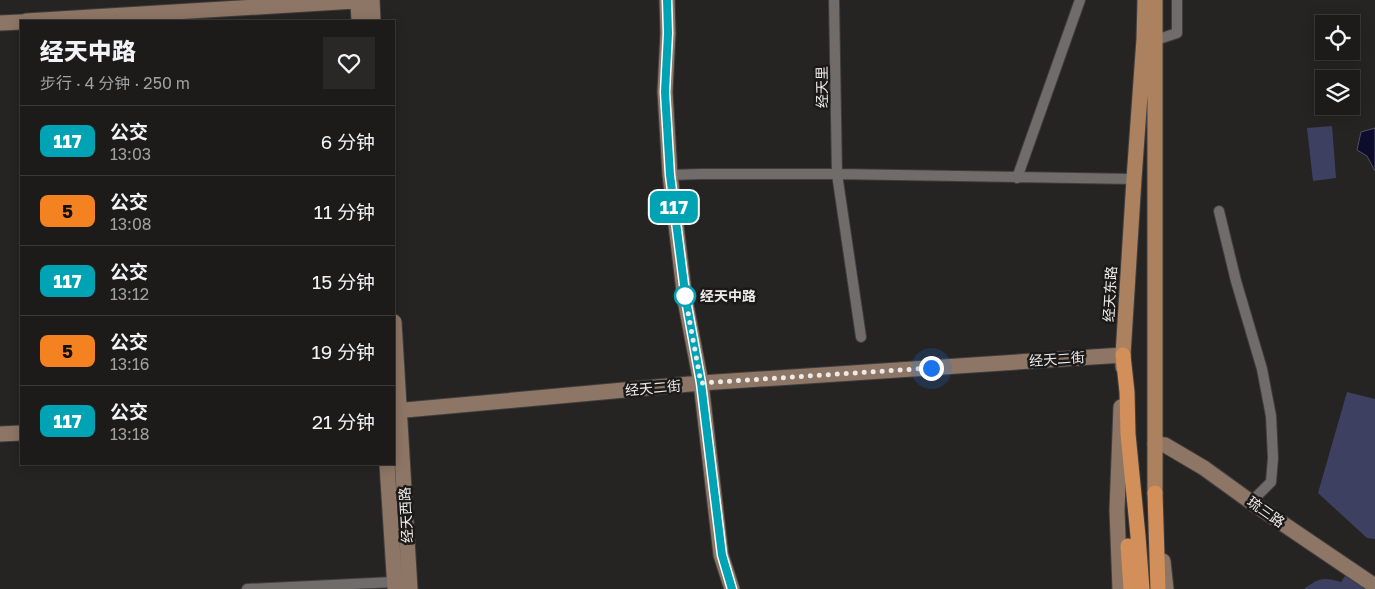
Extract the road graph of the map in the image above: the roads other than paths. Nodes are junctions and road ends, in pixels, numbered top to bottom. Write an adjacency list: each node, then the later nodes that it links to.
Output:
1 (367, 0): 8 (street); 10 (street); 11 (street)
2 (667, 0): 16 (street)
3 (834, 0): 15 (street, 经天里)
4 (1080, 0): 17 (street)
5 (1145, 0): 18 (main road, 经天东路)
6 (1155, 0): 14 (main road)
7 (1177, 0): 14 (street)
8 (90, 19): 9 (street)
9 (58, 20)
10 (359, 20)
11 (373, 20)
12 (20, 22): 13 (street)
13 (0, 23)
14 (1156, 40): 28 (main road)
15 (837, 174): 16 (street); 17 (street); 20 (street, 经天里)
16 (670, 175): 23 (street)
17 (1017, 178): 18 (street)
18 (1134, 179): 22 (main road, 经天东路)
19 (1220, 211): 31 (street)
20 (861, 337)
21 (395, 351): 24 (street, 经天西路)
22 (1123, 355): 23 (street, 经天二街); 27 (highway, 经天东路); 37 (street)
23 (701, 383): 24 (street, 经天二街); 36 (street)
24 (397, 410): 35 (street, 经天西路)
25 (20, 433): 26 (street)
26 (0, 434)
27 (1128, 434): 38 (highway); 39 (highway, 经天东路)
28 (1155, 444): 30 (main road); 31 (street, 琉三路)
29 (387, 465): 32 (street, 经天西路)
30 (1155, 493): 40 (highway); 41 (street)
31 (1251, 502): 33 (street, 琉三路)
32 (394, 586): 34 (street)
33 (1375, 586)
34 (247, 589)
35 (410, 589)
36 (732, 589)
37 (1120, 589)
38 (1131, 589)
39 (1142, 589)
40 (1158, 589)
41 (1166, 589)

